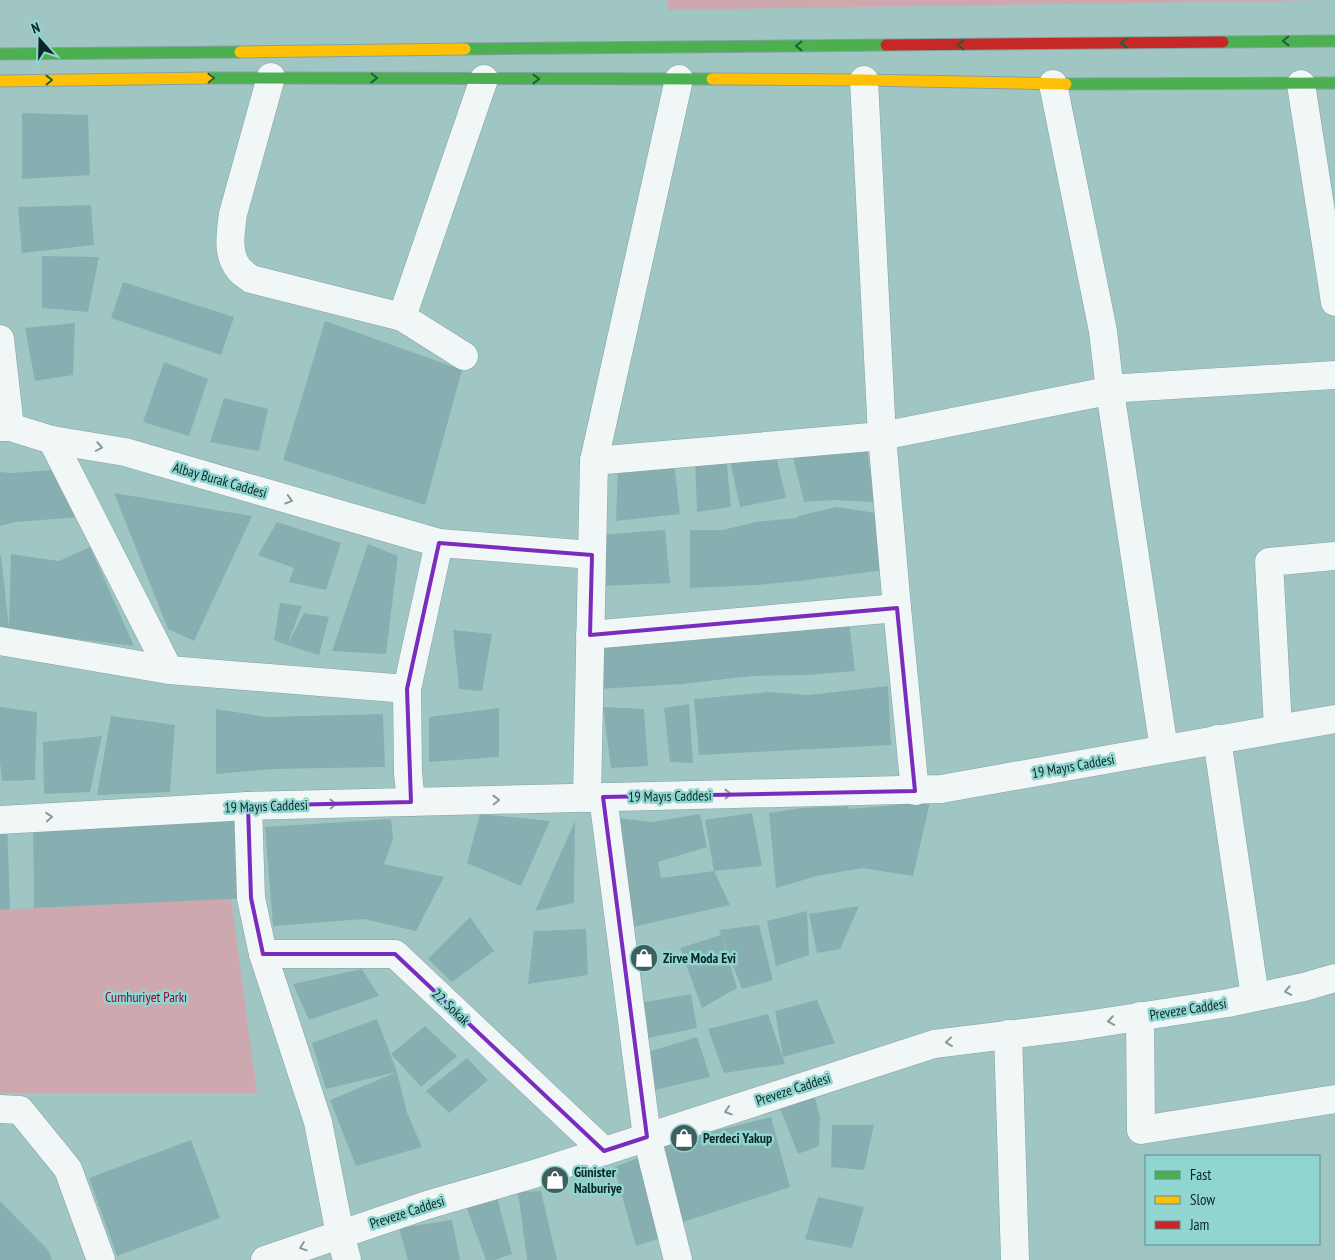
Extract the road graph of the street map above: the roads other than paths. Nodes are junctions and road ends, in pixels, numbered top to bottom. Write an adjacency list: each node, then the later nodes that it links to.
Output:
1 (1335, 41): 2 (main road, one-way to 2)
2 (0, 54)
3 (271, 77): 4 (main road, one-way to 4); 6 (main road, one-way to 3); 12 (street)
4 (484, 79): 5 (main road, one-way to 5); 12 (street)
5 (679, 79): 7 (main road); 20 (street)
6 (0, 80)
7 (864, 80): 9 (main road); 18 (street)
8 (1335, 83): 10 (main road)
9 (1053, 84): 10 (main road); 16 (street)
10 (1301, 84): 11 (street)
11 (1335, 302)
12 (402, 317): 14 (street)
13 (0, 339): 17 (street)
14 (464, 356)
15 (1335, 375): 16 (street)
16 (1110, 391): 18 (street); 32 (street)
17 (5, 427): 19 (street, Albay Burak Caddesi)
18 (882, 436): 20 (street); 24 (street)
19 (52, 440): 21 (street, Albay Burak Caddesi, one-way to 21); 27 (street)
20 (594, 462): 22 (street)
21 (439, 543): 22 (street, Albay Burak Caddesi); 28 (street)
22 (592, 555): 25 (street)
23 (1335, 556): 30 (street)
24 (897, 608): 25 (street); 33 (street)
25 (590, 635): 34 (street)
26 (0, 640): 27 (street)
27 (169, 670): 28 (street)
28 (407, 689): 35 (street)
29 (1335, 719): 30 (street, 19 Mayıs Caddesi)
30 (1278, 728): 31 (street, 19 Mayıs Caddesi)
31 (1217, 739): 32 (street, 19 Mayıs Caddesi); 40 (street)
32 (1164, 749): 33 (street, 19 Mayıs Caddesi)
33 (915, 791): 34 (street, 19 Mayıs Caddesi, one-way to 33)
34 (595, 797): 35 (street, 19 Mayıs Caddesi, one-way to 34); 45 (street)
35 (411, 802): 36 (street, 19 Mayıs Caddesi, one-way to 35)
36 (248, 806): 37 (street, 19 Mayıs Caddesi, one-way to 36); 38 (street)
37 (0, 820)
38 (263, 954): 46 (street, 22. Sokak); 47 (street)
39 (1335, 978): 40 (street, Preveze Caddesi, one-way to 40)
40 (1255, 997): 41 (street, Preveze Caddesi)
41 (1140, 1016): 42 (street, Preveze Caddesi, one-way to 42); 43 (street)
42 (1008, 1034): 45 (street, Preveze Caddesi, one-way to 45); 52 (street)
43 (1335, 1099)
44 (0, 1109): 48 (street)
45 (647, 1137): 46 (street, Preveze Caddesi); 51 (street)
46 (604, 1151): 47 (street, Preveze Caddesi)
47 (340, 1234): 49 (street, Preveze Caddesi, one-way to 49); 50 (street)
48 (101, 1260)
49 (265, 1260)
50 (347, 1260)
51 (678, 1260)
52 (1015, 1260)

